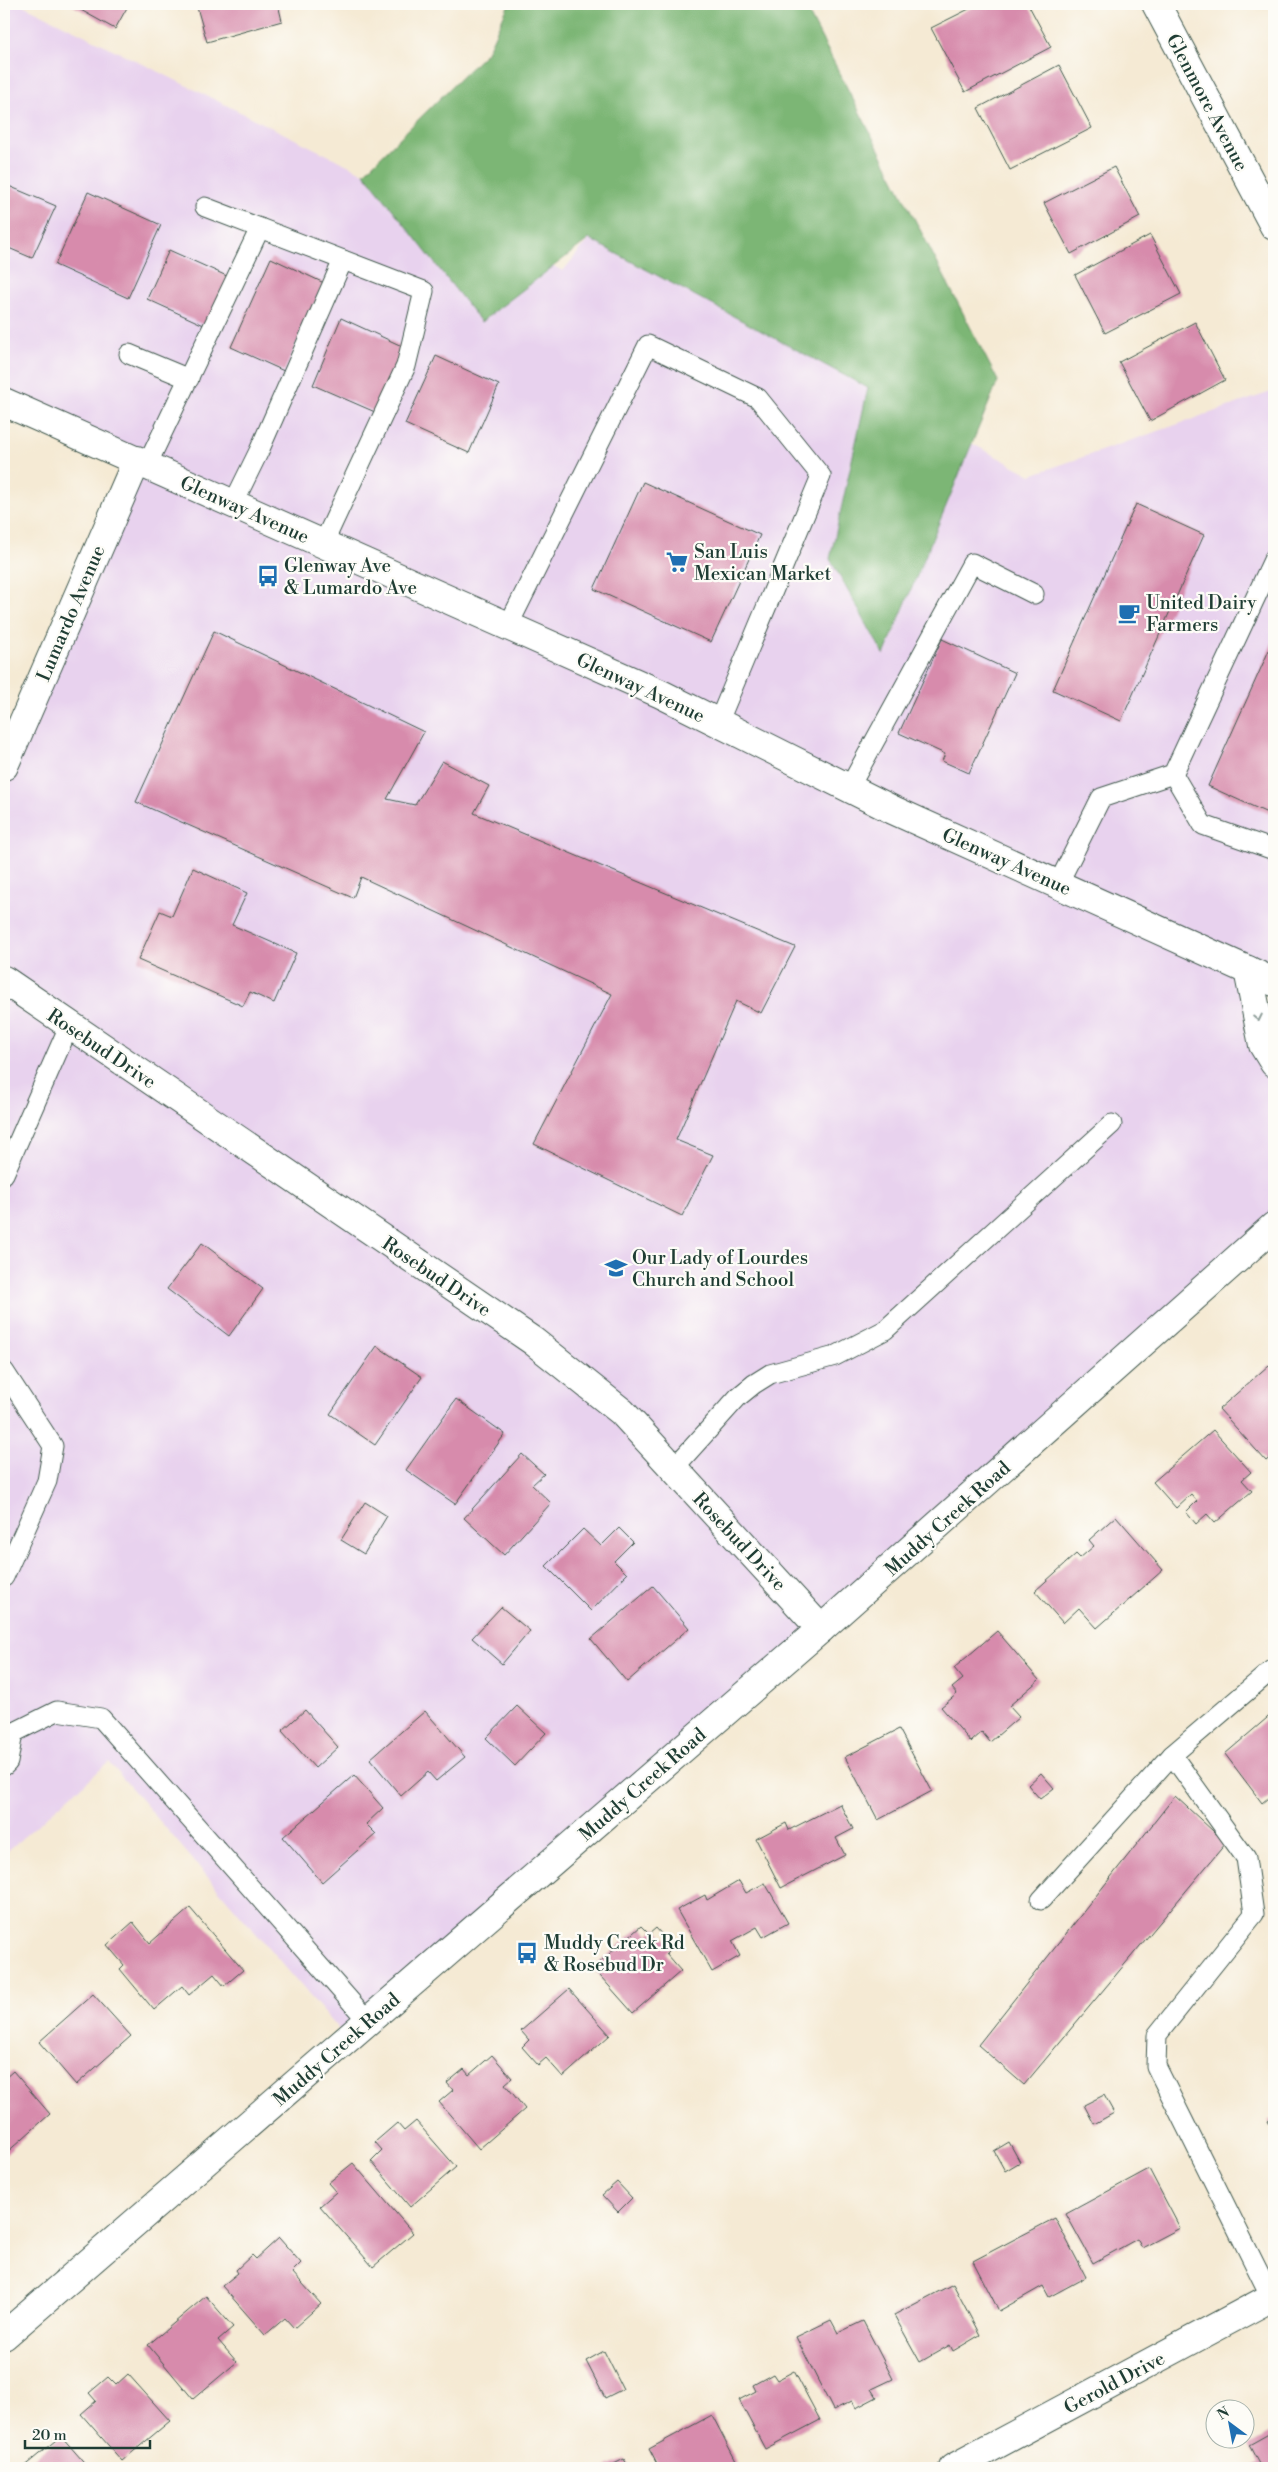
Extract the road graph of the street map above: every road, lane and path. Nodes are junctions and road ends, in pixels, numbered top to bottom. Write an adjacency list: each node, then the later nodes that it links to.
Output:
1 (1156, 4): 3 (street, Glenmore Avenue)
2 (204, 207): 4 (lane)
3 (1274, 226)
4 (260, 228): 5 (lane); 7 (lane)
5 (343, 260): 10 (lane); 11 (lane)
6 (129, 354): 7 (lane)
7 (189, 379): 9 (lane)
8 (4, 402): 9 (street, Glenway Avenue)
9 (142, 463): 10 (street, Glenway Avenue); 16 (street, Lumardo Avenue)
10 (233, 504): 11 (street, Glenway Avenue)
11 (323, 544): 14 (street, Glenway Avenue)
12 (1274, 558): 17 (lane)
13 (1034, 594): 18 (lane)
14 (508, 626): 15 (street, Glenway Avenue); 15 (lane)
15 (718, 723): 18 (street, Glenway Avenue)
16 (4, 766)
17 (1173, 774): 19 (lane); 20 (lane)
18 (849, 788): 20 (street, Glenway Avenue)
19 (1274, 850)
20 (1058, 884): 21 (street, Glenway Avenue)
21 (1248, 970): 23 (street, Glenway Avenue); 25 (street, one-way to 25)
22 (4, 980): 24 (street, Rosebud Drive)
23 (1274, 982)
24 (70, 1026): 27 (lane); 30 (street, Rosebud Drive)
25 (1274, 1063)
26 (1112, 1124): 30 (lane)
27 (4, 1174)
28 (1274, 1226): 32 (street, Muddy Creek Road)
29 (4, 1371): 31 (lane)
30 (674, 1469): 32 (street, Rosebud Drive)
31 (4, 1577)
32 (822, 1629): 38 (street, Muddy Creek Road)
33 (1274, 1668): 35 (lane)
34 (8, 1732): 36 (lane); 38 (lane)
35 (1172, 1755): 37 (lane); 39 (lane)
36 (4, 1766)
37 (1041, 1900)
38 (368, 2021): 40 (street, Muddy Creek Road)
39 (1273, 2296): 41 (street, Gerold Drive)
40 (4, 2336)
41 (953, 2468)

